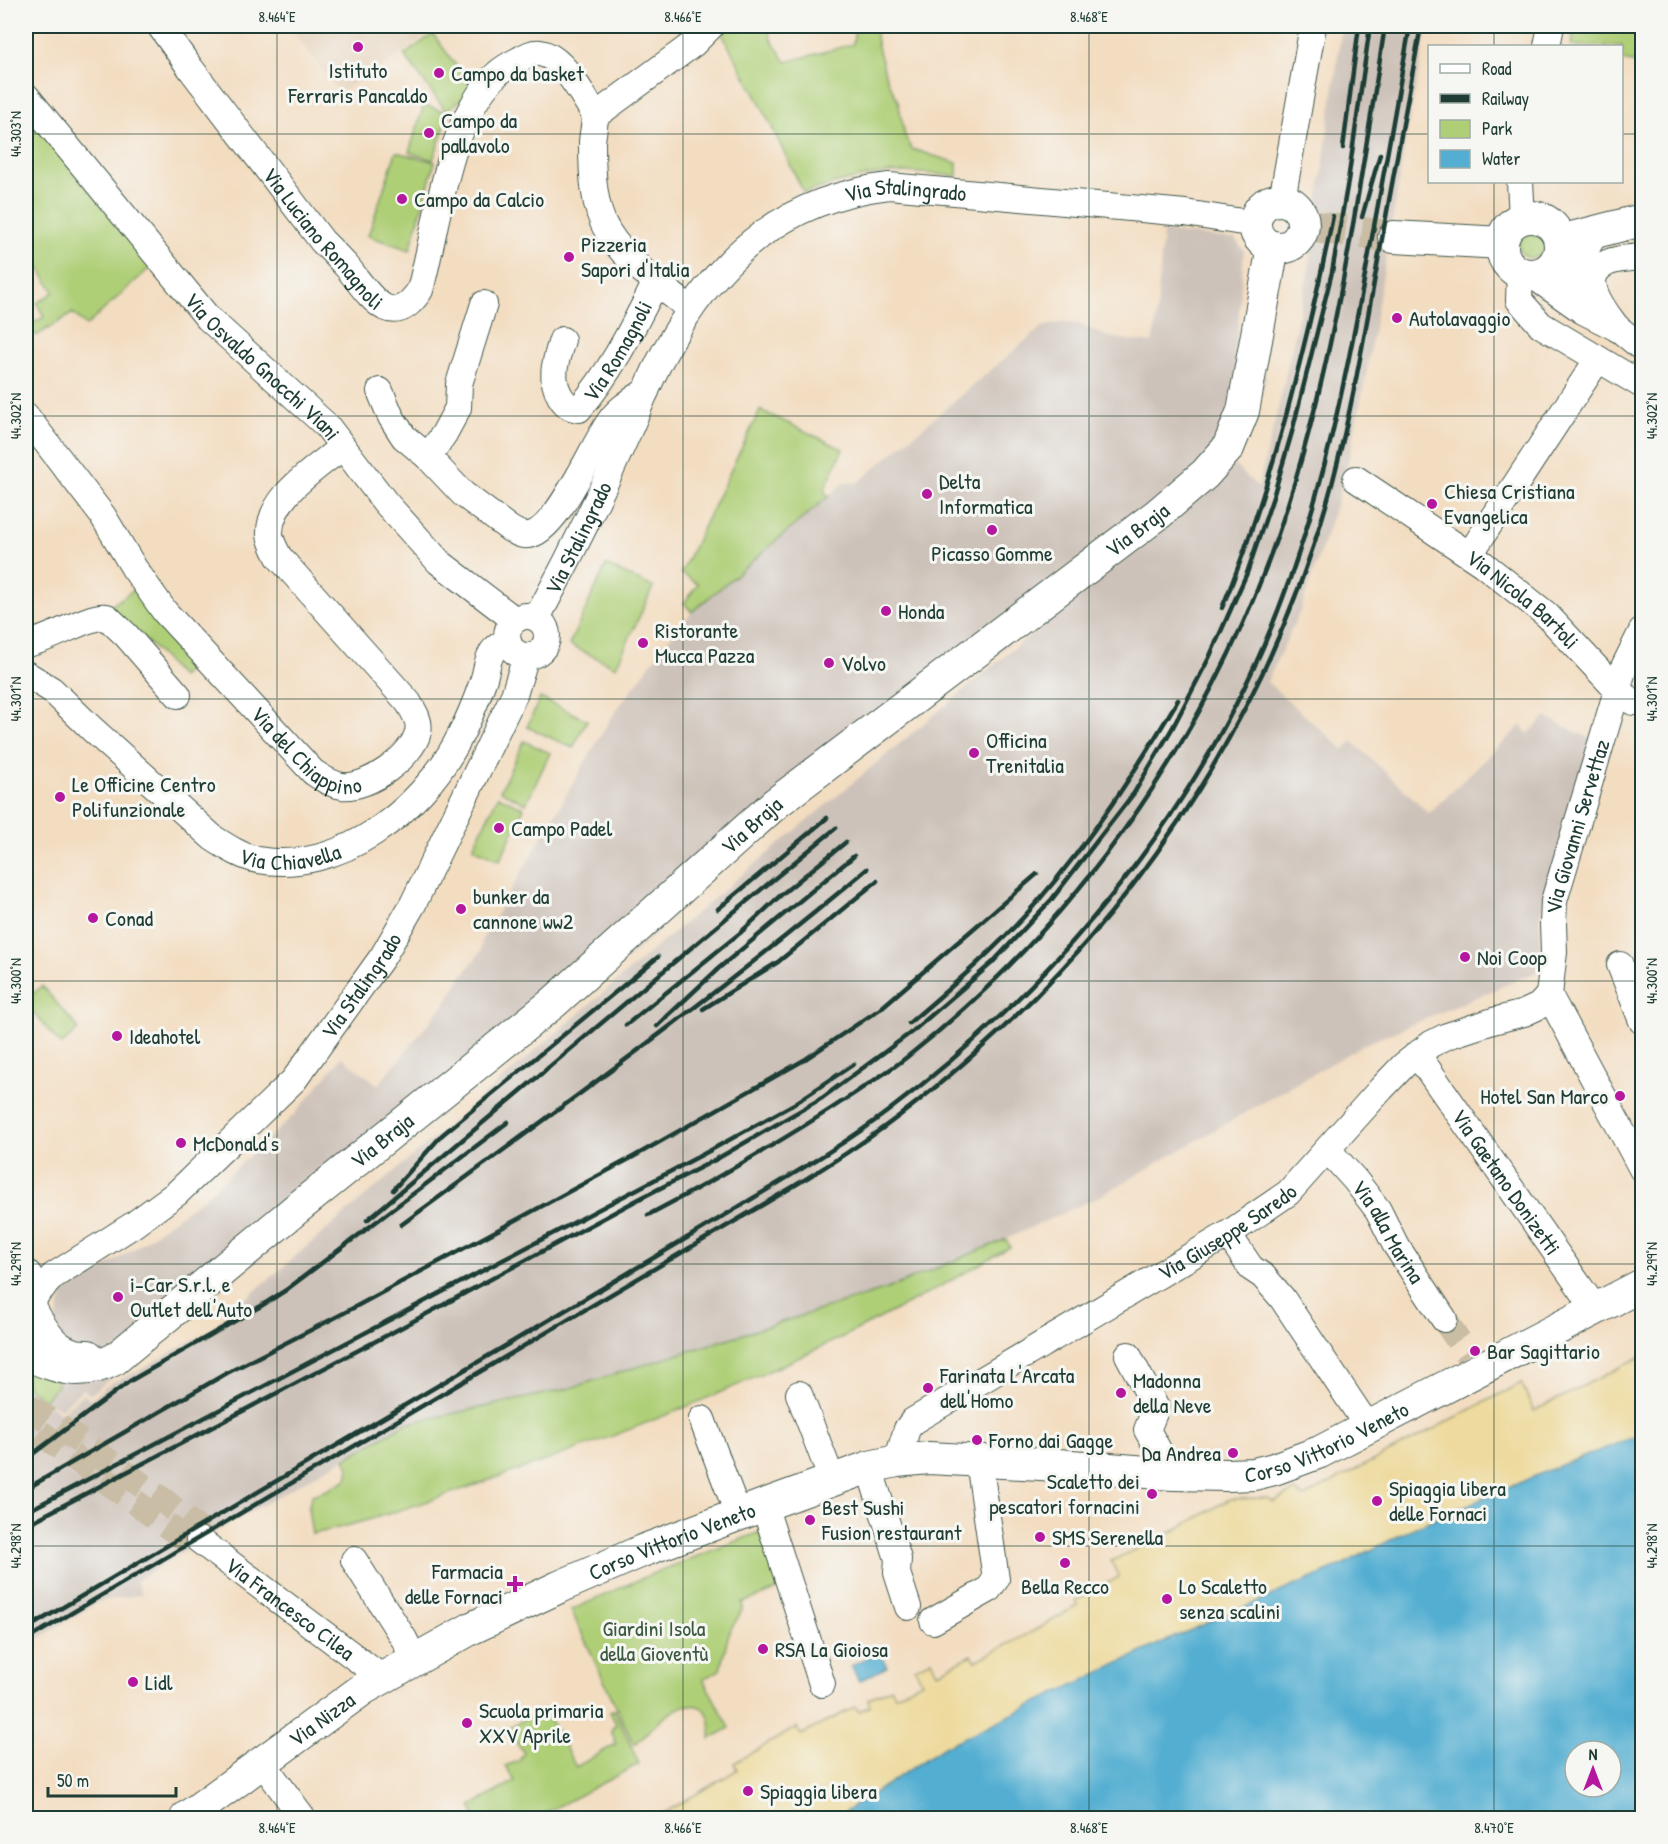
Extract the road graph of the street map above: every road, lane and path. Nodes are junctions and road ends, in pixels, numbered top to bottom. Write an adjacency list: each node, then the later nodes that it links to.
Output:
1 (160, 26): 7 (street, Via Luciano Romagnoli)
2 (711, 26): 7 (street)
3 (1313, 26): 9 (street)
4 (1551, 26): 5 (street)
5 (1547, 45)
6 (26, 96): 29 (street, Via Osvaldo Gnocchi Viani)
7 (595, 116): 18 (street)
8 (1520, 183): 10 (street)
9 (1282, 200): 13 (main road); 13 (main road)
10 (1522, 218): 15 (main road); 17 (main road)
11 (1642, 220): 12 (main road)
12 (1595, 233): 17 (main road); 20 (street)
13 (1264, 235): 21 (street, Via Stalingrado); 55 (main road, Via Braja)
14 (1394, 237): 15 (main road)
15 (1502, 243): 17 (main road)
16 (1642, 256): 20 (street)
17 (1537, 270): 20 (street); 24 (street)
18 (656, 282): 21 (street); 22 (street, Via Romagnoli)
19 (484, 304): 30 (street)
20 (1592, 307): 23 (street)
21 (690, 309): 27 (street, Via Stalingrado)
22 (562, 340)
23 (1642, 348)
24 (1598, 359): 25 (street); 32 (street)
25 (1642, 385)
26 (381, 391): 30 (street, Via Stalingrado)
27 (646, 391): 30 (street, Via Stalingrado); 34 (street, Via Stalingrado)
28 (26, 416): 29 (street, Via del Chiappino)
29 (342, 447): 34 (street, Via Osvaldo Gnocchi Viani)
30 (428, 457)
31 (1356, 479): 32 (street, Via Nicola Bartoli)
32 (1470, 554): 37 (street, Via Nicola Bartoli)
33 (1642, 631): 37 (street, Via Giovanni Servettaz)
34 (521, 634): 36 (street, Via Chiavella); 49 (street, Via Stalingrado)
35 (26, 644): 38 (street)
36 (26, 674)
37 (1617, 690): 39 (street); 41 (street, Via Giovanni Servettaz)
38 (178, 695)
39 (1642, 702)
40 (1620, 965): 42 (street)
41 (1549, 995): 45 (street, Via Giuseppe Saredo); 47 (street)
42 (1642, 1021)
43 (1642, 1034): 44 (street)
44 (1642, 1040)
45 (1417, 1054): 46 (street, Via Giuseppe Saredo); 53 (street, Via Gaetano Donizetti)
46 (1328, 1150): 48 (street, Via Giuseppe Saredo); 54 (street, Via alla Marina)
47 (1642, 1169)
48 (1228, 1234): 60 (street); 63 (street, Via Giuseppe Saredo)
49 (100, 1245): 50 (street, Via Stalingrado); 52 (street, Via Stalingrado)
50 (26, 1265)
51 (1642, 1285): 53 (main road, Corso Vittorio Veneto)
52 (28, 1300): 55 (main road, Via Braja)
53 (1596, 1310): 60 (main road, Corso Vittorio Veneto)
54 (1443, 1319)
55 (127, 1349): 56 (main road, Via Braja)
56 (26, 1354)
57 (1128, 1355): 61 (street)
58 (799, 1394): 64 (street)
59 (702, 1419): 65 (street)
60 (1368, 1427): 62 (main road, Corso Vittorio Veneto)
61 (1161, 1455)
62 (979, 1461): 63 (main road, Corso Vittorio Veneto); 69 (street)
63 (883, 1464): 64 (main road, Corso Vittorio Veneto); 68 (street)
64 (832, 1480): 65 (main road, Corso Vittorio Veneto)
65 (751, 1509): 70 (main road, Corso Vittorio Veneto); 72 (street)
66 (199, 1540): 71 (street, Via Francesco Cilea)
67 (354, 1560): 70 (street)
68 (908, 1607)
69 (933, 1622)
70 (414, 1659): 71 (main road, Corso Vittorio Veneto)
71 (381, 1677): 73 (main road, Via Nizza)
72 (822, 1684)
73 (262, 1762): 74 (main road, Via Nizza); 75 (street)
74 (186, 1818)
75 (303, 1818)

